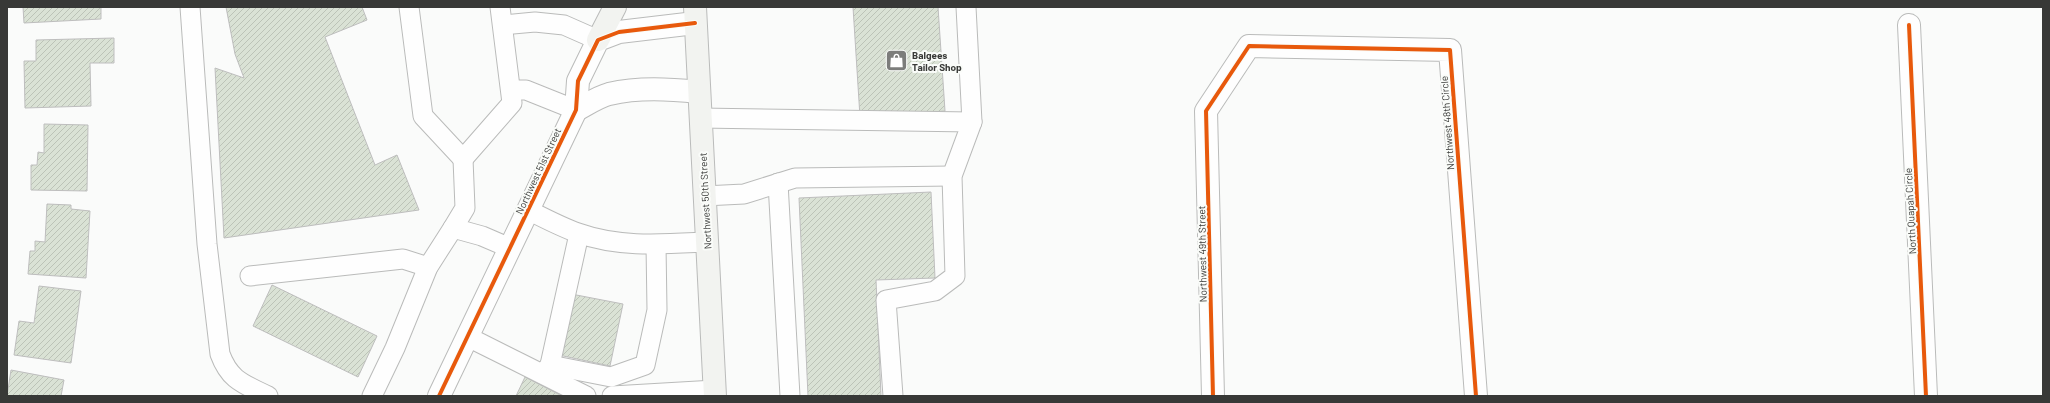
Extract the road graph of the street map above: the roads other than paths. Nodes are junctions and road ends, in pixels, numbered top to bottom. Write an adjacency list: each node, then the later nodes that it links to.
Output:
1 (190, 7): 30 (lane)
2 (408, 7): 15 (lane)
3 (615, 7): 8 (main road)
4 (966, 7): 14 (lane)
5 (695, 15): 8 (street); 10 (main road, Northwest 50th Street)
6 (501, 16): 8 (lane); 9 (lane)
7 (1909, 25): 39 (street, North Quapah Circle)
8 (598, 40): 11 (street, Northwest 51st Street)
9 (511, 90): 11 (lane); 15 (lane)
10 (699, 92): 11 (street); 13 (main road, Northwest 50th Street)
11 (576, 110): 19 (street, Northwest 51st Street)
12 (1206, 111): 37 (street, Northwest 49th Street); 38 (street, Northwest 48th Circle)
13 (700, 118): 14 (lane); 18 (main road, Northwest 50th Street)
14 (972, 122): 16 (lane)
15 (463, 160): 20 (lane)
16 (952, 176): 17 (lane); 36 (lane)
17 (778, 183): 18 (lane); 35 (lane)
18 (704, 196): 22 (main road, Northwest 50th Street)
19 (528, 210): 21 (lane); 24 (street, Northwest 51st Street)
20 (453, 228): 24 (lane); 25 (lane)
21 (579, 234): 23 (lane); 28 (lane)
22 (707, 242): 23 (lane); 29 (main road, Northwest 50th Street)
23 (656, 245): 28 (lane)
24 (510, 248): 27 (street, Northwest 51st Street)
25 (428, 267): 26 (lane); 31 (lane)
26 (250, 276)
27 (468, 337): 28 (lane); 32 (street, Northwest 51st Street)
28 (547, 370): 33 (lane)
29 (715, 393): 34 (lane)
30 (268, 396)
31 (372, 396)
32 (439, 396)
33 (586, 396)
34 (612, 396)
35 (790, 396)
36 (893, 396)
37 (1213, 396)
38 (1476, 396)
39 (1926, 396)

